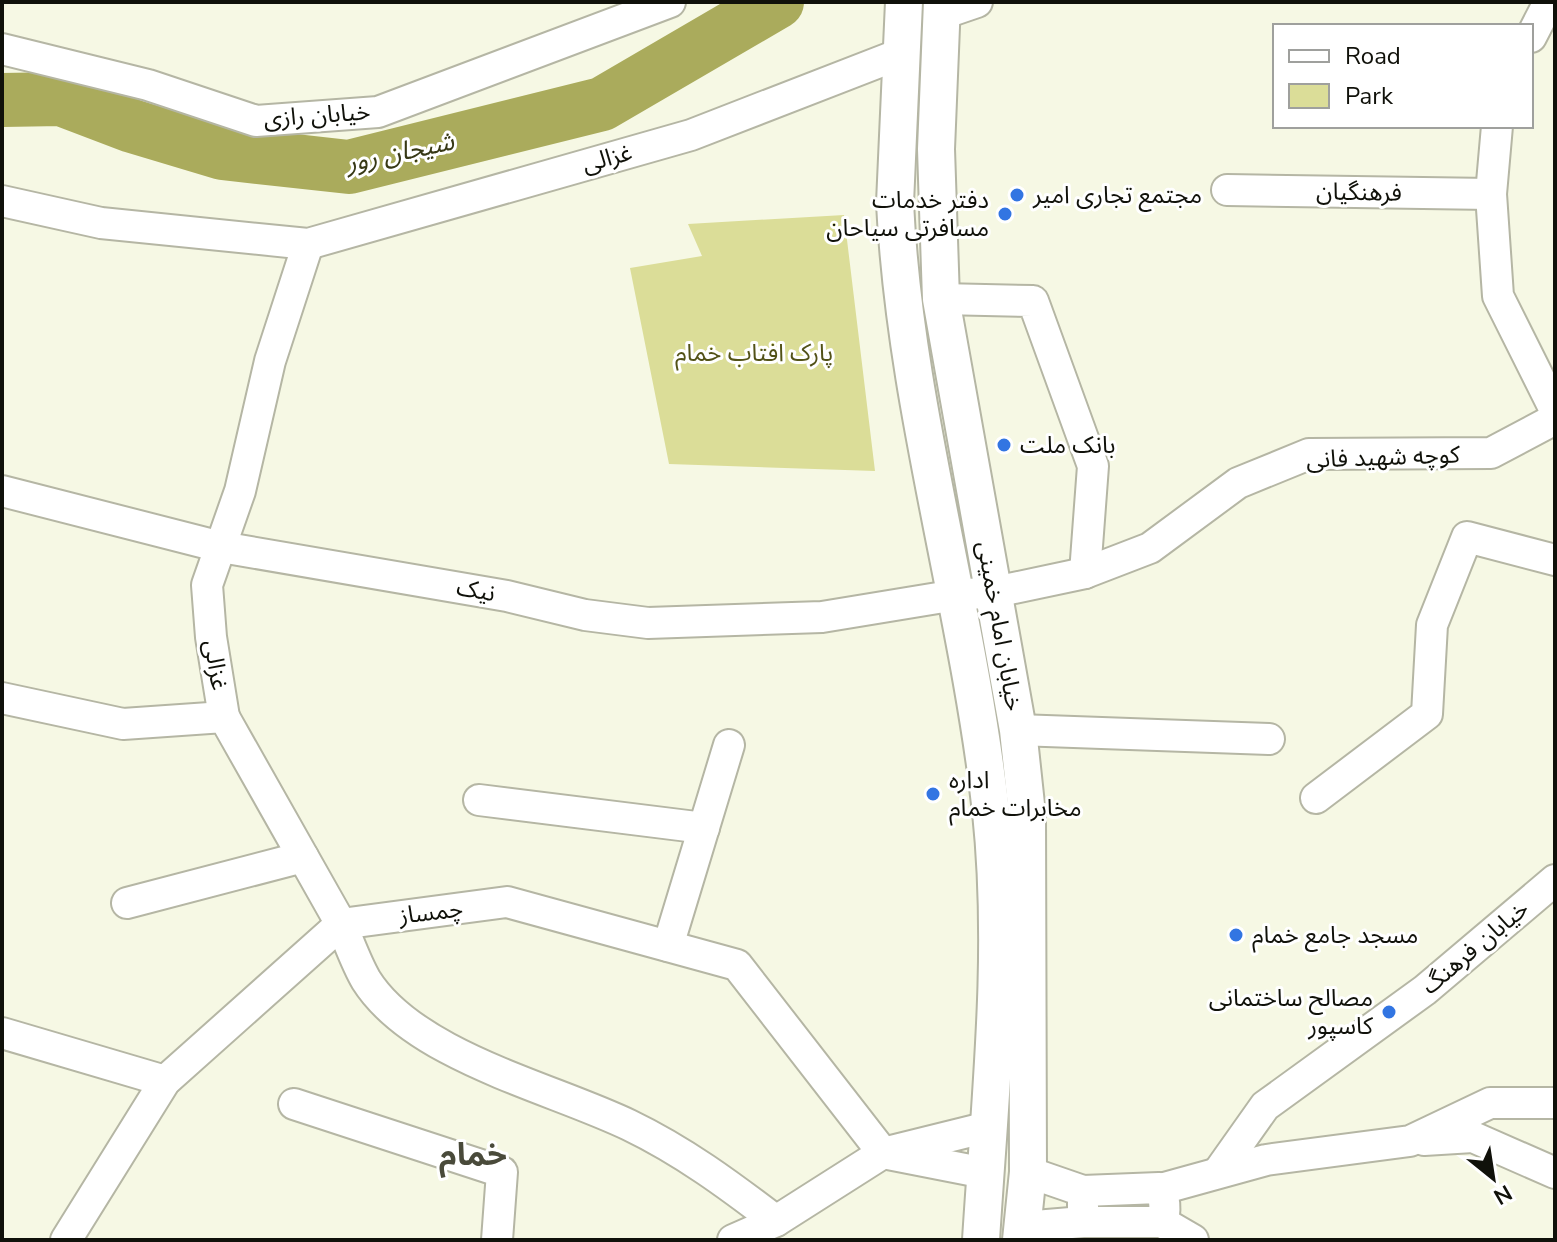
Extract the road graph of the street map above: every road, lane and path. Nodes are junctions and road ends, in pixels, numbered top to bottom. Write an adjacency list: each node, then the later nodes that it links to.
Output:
1 (670, 2): 7 (street, خیابان رازی)
2 (977, 2): 4 (street)
3 (1549, 2): 6 (street)
4 (942, 8): 14 (main road, خیابان امام خمینی)
5 (903, 10): 8 (main road, خیابان امام خمینی)
6 (1533, 33)
7 (2, 49)
8 (900, 54): 13 (street, غزالی); 22 (main road, خیابان امام خمینی)
9 (1497, 128): 11 (street)
10 (1227, 190): 11 (street, فرهنگیان)
11 (1491, 194): 15 (street)
12 (2, 201): 13 (street, غزالی)
13 (308, 244): 18 (street, غزالی)
14 (941, 299): 20 (street); 21 (main road, خیابان امام خمینی)
15 (1555, 410)
16 (1555, 419): 20 (street, کوچه شهید فانی)
17 (2, 491): 18 (street, نیک)
18 (221, 547): 22 (street, نیک); 24 (street, غزالی)
19 (1555, 560): 28 (street)
20 (1085, 573): 21 (street, کوچه شهید فانی)
21 (995, 592): 22 (street, نیک); 25 (main road, خیابان امام خمینی)
22 (956, 595): 40 (main road, خیابان امام خمینی)
23 (2, 698): 24 (street)
24 (224, 717): 31 (street)
25 (1018, 730): 26 (street); 44 (main road, خیابان امام خمینی)
26 (1269, 739)
27 (729, 745): 30 (street)
28 (1316, 798)
29 (479, 800): 30 (street)
30 (704, 828): 35 (street)
31 (303, 857): 33 (street); 34 (street)
32 (1555, 880): 43 (street, خیابان فرهنگ)
33 (127, 903)
34 (341, 924): 35 (street, چمساز); 37 (street); 49 (street)
35 (668, 946): 42 (street, چمساز)
36 (2, 1033): 37 (street)
37 (165, 1081): 54 (street)
38 (1555, 1103): 41 (street)
39 (294, 1104): 55 (street)
40 (988, 1127): 42 (street); 45 (main road, خیابان امام خمینی)
41 (1410, 1141): 43 (street); 46 (street)
42 (883, 1153): 45 (street); 49 (street)
43 (1219, 1171): 47 (street)
44 (1028, 1172): 48 (street); 53 (main road, خیابان امام خمینی)
45 (985, 1173): 52 (main road, خیابان امام خمینی)
46 (1555, 1173)
47 (1161, 1189): 48 (street); 51 (street)
48 (1083, 1191): 50 (street)
49 (776, 1221): 56 (street)
50 (1083, 1222): 51 (street); 53 (street)
51 (1162, 1222): 57 (street)
52 (982, 1232): 53 (main road)
53 (1022, 1233)
54 (66, 1240)
55 (497, 1240)
56 (733, 1240)
57 (1193, 1240)

